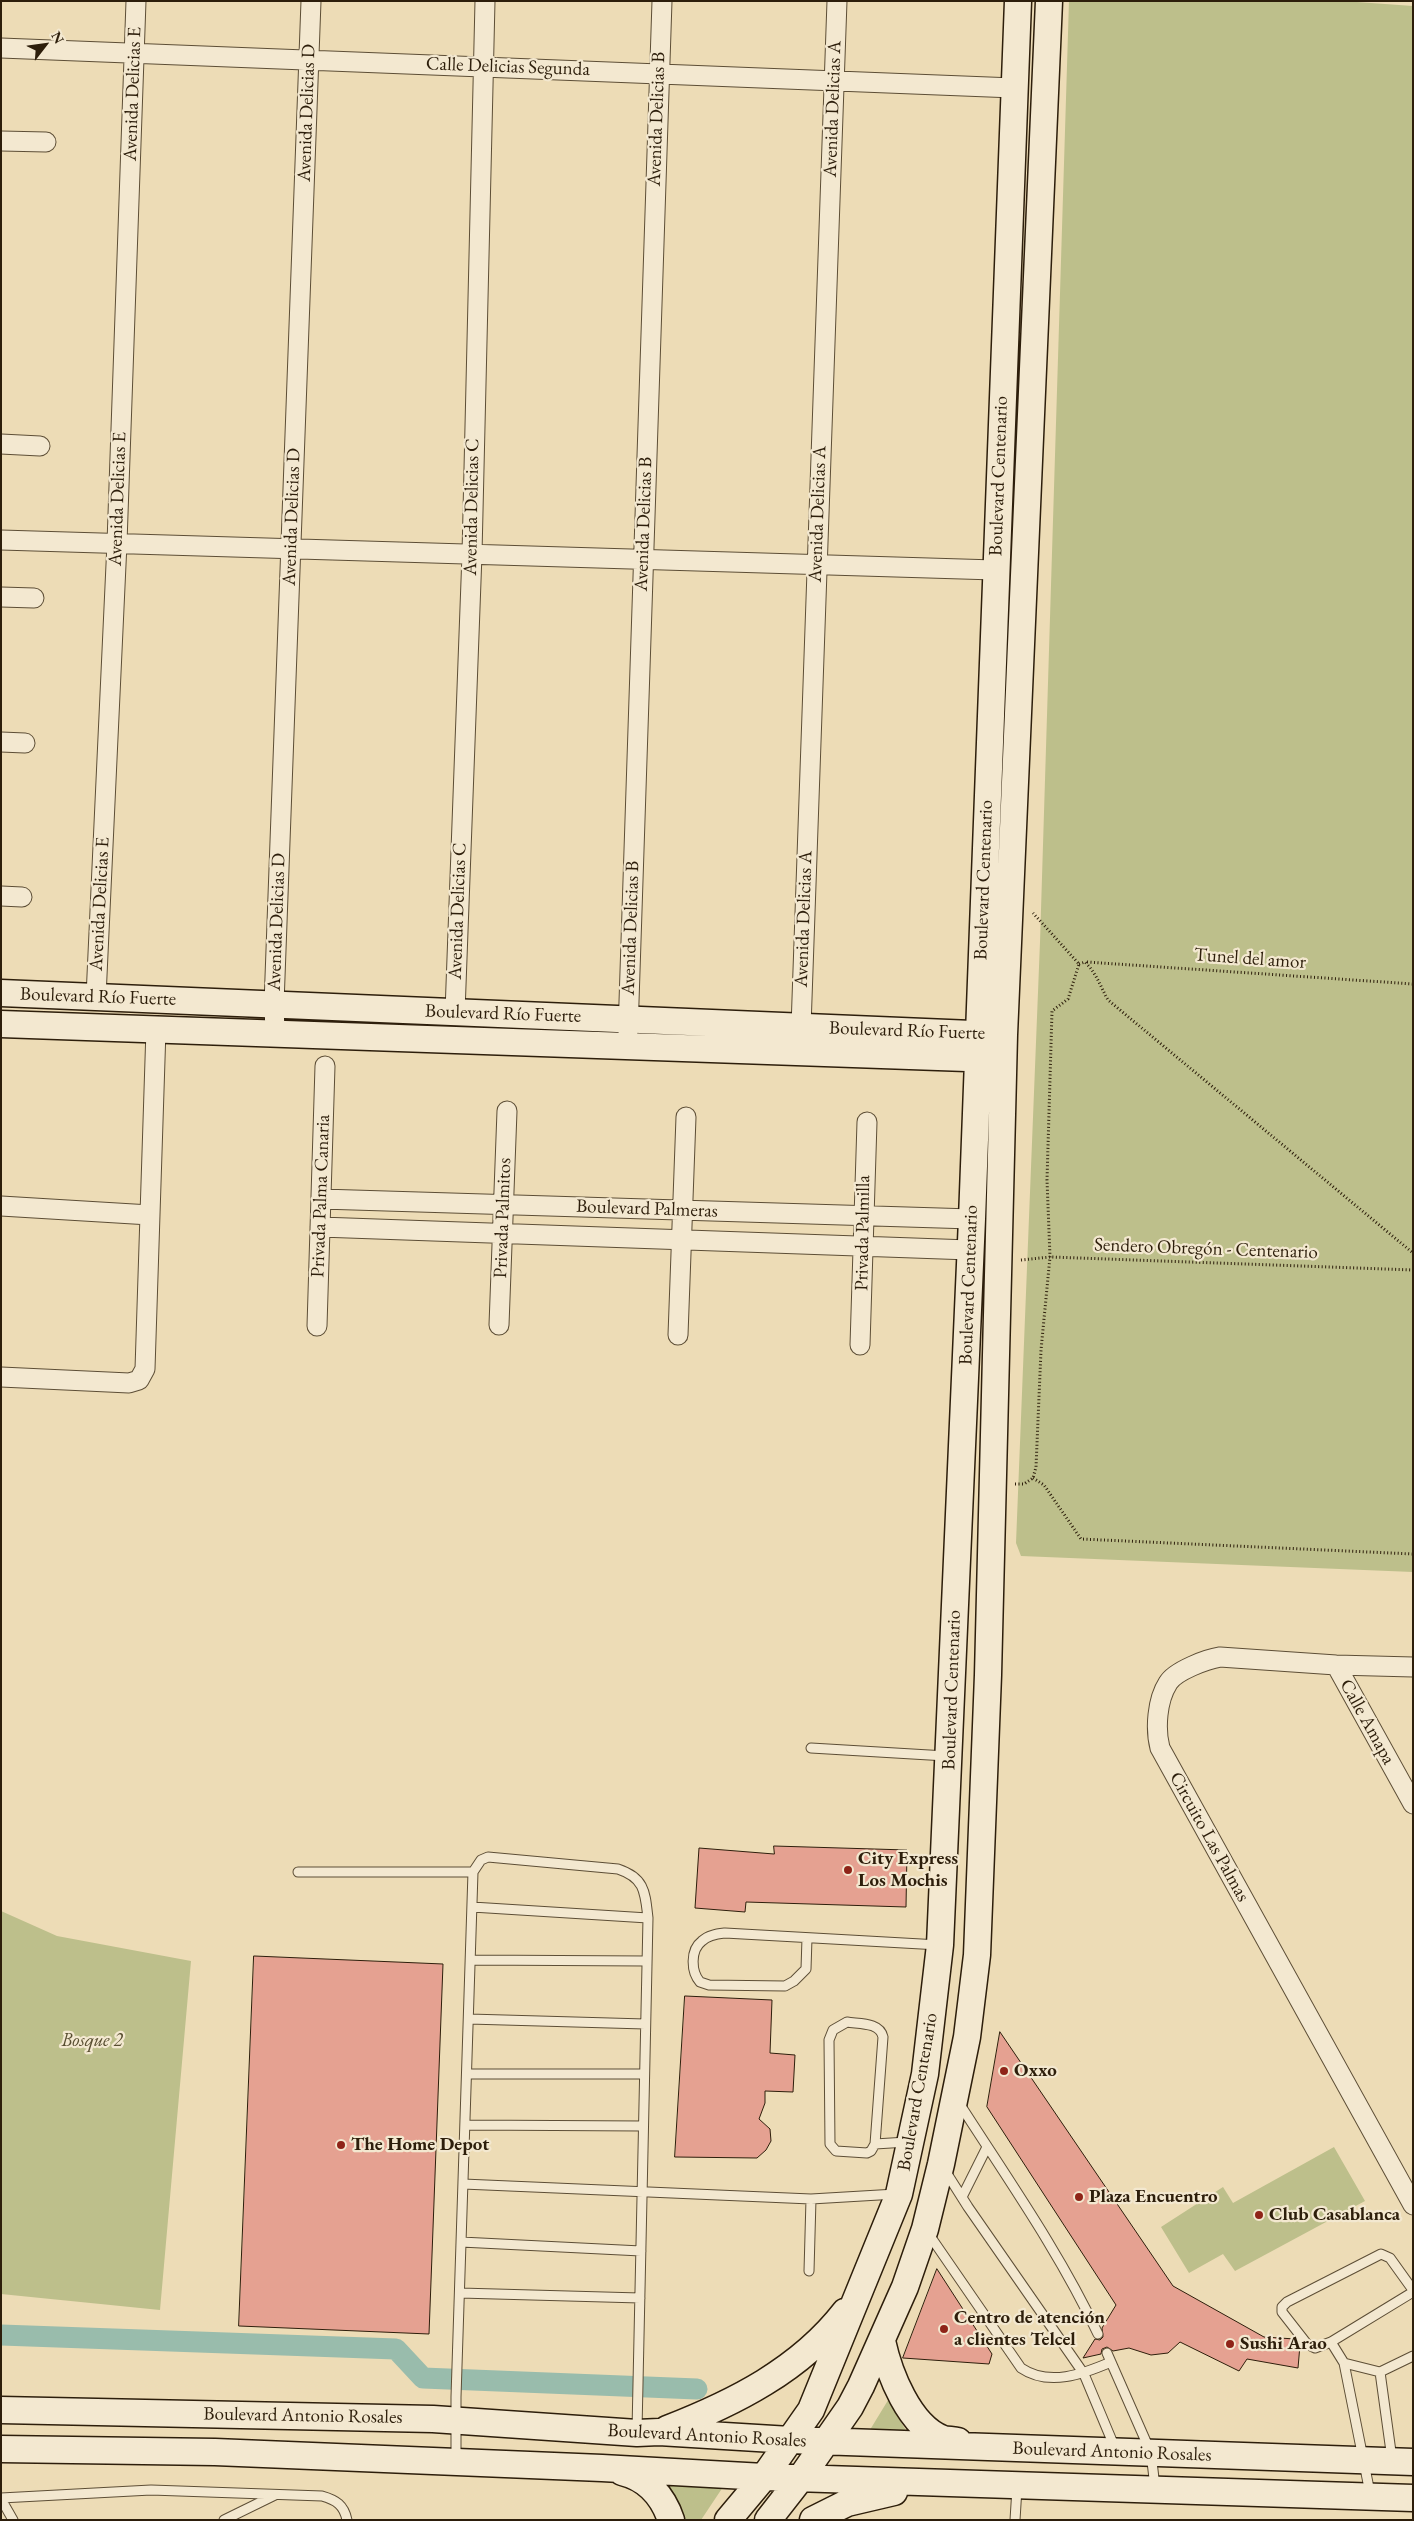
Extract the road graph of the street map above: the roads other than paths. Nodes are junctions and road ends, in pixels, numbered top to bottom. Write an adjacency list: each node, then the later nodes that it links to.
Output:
1 (136, 1): 9 (street, Avenida Delicias E)
2 (311, 1): 10 (street, Avenida Delicias D)
3 (485, 1): 11 (street, Avenida Delicias C)
4 (662, 1): 12 (street, Avenida Delicias B)
5 (837, 1): 13 (street, Avenida Delicias A)
6 (1018, 1): 14 (main road, Boulevard Centenario)
7 (1050, 1): 43 (main road, Boulevard Centenario)
8 (1, 48): 9 (street, Calle Delicias Segunda)
9 (134, 53): 10 (street, Calle Delicias Segunda); 20 (street, Avenida Delicias E)
10 (309, 59): 11 (street, Calle Delicias Segunda); 21 (street, Avenida Delicias D)
11 (482, 66): 12 (street, Calle Delicias Segunda); 22 (street, Avenida Delicias C)
12 (659, 73): 13 (street, Calle Delicias Segunda); 23 (street, Avenida Delicias B)
13 (834, 81): 14 (street, Calle Delicias Segunda); 24 (street, Avenida Delicias A)
14 (1014, 88): 25 (main road, Boulevard Centenario)
15 (1, 141): 16 (street)
16 (46, 142)
17 (1, 444): 18 (street)
18 (40, 446)
19 (1, 540): 20 (street)
20 (117, 544): 21 (street); 33 (street, Avenida Delicias E)
21 (291, 549): 22 (street); 34 (street, Avenida Delicias D)
22 (472, 554): 23 (street); 35 (street, Avenida Delicias C)
23 (643, 560): 24 (street); 36 (street, Avenida Delicias B)
24 (816, 565): 25 (street); 38 (street, Avenida Delicias A)
25 (995, 570): 42 (main road, Boulevard Centenario)
26 (1, 597): 27 (street)
27 (34, 598)
28 (1, 742): 29 (street)
29 (25, 743)
30 (1, 896): 31 (street)
31 (22, 897)
32 (1, 993): 33 (main road, Boulevard Río Fuerte)
33 (96, 997): 34 (main road, Boulevard Río Fuerte)
34 (274, 1004): 35 (main road, Boulevard Río Fuerte); 40 (street, Avenida Delicias D)
35 (455, 1012): 36 (main road, Boulevard Río Fuerte)
36 (628, 1019): 38 (main road, Boulevard Río Fuerte); 41 (street, Avenida Delicias B)
37 (1, 1024): 39 (main road, Boulevard Río Fuerte)
38 (801, 1026): 42 (main road, Boulevard Río Fuerte)
39 (156, 1029): 40 (main road, Boulevard Río Fuerte); 52 (street)
40 (275, 1034): 41 (main road, Boulevard Río Fuerte)
41 (628, 1046): 42 (main road, Boulevard Río Fuerte)
42 (978, 1046): 43 (main road, Boulevard Río Fuerte); 54 (main road, Boulevard Centenario)
43 (1004, 1047): 69 (main road, Boulevard Centenario)
44 (325, 1066): 48 (street, Privada Palma Canaria)
45 (507, 1111): 49 (street, Privada Palmitos)
46 (686, 1117): 51 (street)
47 (867, 1122): 53 (street, Privada Palmilla)
48 (321, 1200): 49 (street, Boulevard Palmeras); 55 (street, Privada Palma Canaria)
49 (503, 1205): 51 (street, Boulevard Palmeras); 56 (street, Privada Palmitos)
50 (1, 1206): 52 (street)
51 (682, 1210): 53 (street, Boulevard Palmeras); 57 (street)
52 (150, 1215): 64 (street)
53 (862, 1216): 54 (street, Boulevard Palmeras); 58 (street, Privada Palmilla)
54 (972, 1219): 59 (main road, Boulevard Centenario)
55 (320, 1227): 56 (street, Boulevard Palmeras); 61 (street, Privada Palma Canaria)
56 (502, 1233): 57 (street, Boulevard Palmeras); 60 (street, Privada Palmitos)
57 (682, 1240): 58 (street, Boulevard Palmeras); 62 (street)
58 (863, 1246): 59 (street, Boulevard Palmeras); 63 (street, Privada Palmilla)
59 (970, 1250): 68 (main road, Boulevard Centenario)
60 (499, 1325)
61 (317, 1326)
62 (678, 1335)
63 (860, 1345)
64 (1, 1377)
65 (1336, 1665): 66 (street, Circuito Las Palmas); 70 (street, Calle Amapa); 95 (street, Circuito Las Palmas)
66 (1413, 1667)
67 (811, 1748): 68 (lane)
68 (950, 1751): 69 (main road); 76 (main road, Boulevard Centenario)
69 (985, 1754): 83 (main road, Boulevard Centenario)
70 (1413, 1804)
71 (298, 1872): 72 (lane)
72 (473, 1872): 73 (lane); 74 (lane)
73 (472, 1907): 74 (lane); 77 (lane)
74 (648, 1918): 78 (lane)
75 (808, 1938): 75 (lane); 76 (lane)
76 (940, 1945): 86 (main road, Boulevard Centenario)
77 (471, 1960): 78 (lane); 79 (lane)
78 (646, 1961): 80 (lane)
79 (468, 2019): 80 (lane); 81 (lane)
80 (645, 2024): 82 (lane)
81 (467, 2074): 82 (lane); 84 (lane)
82 (644, 2074): 85 (lane)
83 (956, 2096): 88 (lane); 89 (main road, Boulevard Centenario)
84 (465, 2125): 85 (lane); 90 (lane)
85 (643, 2126): 91 (lane)
86 (912, 2142): 87 (lane); 92 (main road, Boulevard Centenario)
87 (875, 2144): 87 (lane)
88 (987, 2147): 93 (lane); 104 (lane)
89 (941, 2164): 93 (lane); 96 (main road, Boulevard Centenario)
90 (463, 2184): 91 (lane); 97 (lane)
91 (642, 2190): 94 (lane); 98 (lane)
92 (899, 2194): 94 (lane); 101 (main road, Boulevard Centenario)
93 (962, 2197): 112 (lane)
94 (811, 2199): 99 (lane)
95 (1413, 2205)
96 (925, 2229): 105 (main road, Boulevard Centenario); 112 (lane)
97 (461, 2242): 98 (lane); 102 (lane)
98 (641, 2251): 103 (lane)
99 (809, 2271)
100 (1413, 2291): 106 (lane); 106 (lane)
101 (860, 2292): 115 (main road); 116 (main road, Boulevard Centenario)
102 (460, 2294): 103 (lane); 113 (lane)
103 (640, 2298): 115 (lane)
104 (1098, 2334)
105 (882, 2341): 117 (main road, Boulevard Centenario); 118 (main road)
106 (1331, 2342): 110 (lane)
107 (1107, 2352): 109 (lane)
108 (1413, 2356): 111 (lane)
109 (1111, 2362): 112 (lane); 121 (lane)
110 (1344, 2363): 111 (lane); 122 (lane)
111 (1380, 2372): 124 (lane)
112 (1084, 2374): 120 (lane)
113 (456, 2409): 114 (main road, Boulevard Antonio Rosales); 115 (main road, Boulevard Antonio Rosales); 123 (lane)
114 (1, 2410)
115 (645, 2425): 116 (main road, Boulevard Antonio Rosales)
116 (790, 2440): 117 (main road, Boulevard Antonio Rosales); 126 (main road, Boulevard Centenario)
117 (825, 2442): 118 (main road, Boulevard Antonio Rosales); 127 (main road, Boulevard Centenario)
118 (1014, 2448): 120 (main road, Boulevard Antonio Rosales)
119 (1, 2449): 123 (main road, Boulevard Antonio Rosales)
120 (1117, 2452): 121 (main road, Boulevard Antonio Rosales)
121 (1151, 2453): 122 (main road, Boulevard Antonio Rosales); 130 (lane)
122 (1363, 2460): 124 (main road, Boulevard Antonio Rosales); 132 (lane)
123 (456, 2462): 125 (main road, Boulevard Antonio Rosales)
124 (1402, 2462)
125 (602, 2468): 126 (main road, Boulevard Antonio Rosales); 138 (main road)
126 (764, 2477): 127 (main road, Boulevard Antonio Rosales); 139 (main road, Boulevard Centenario)
127 (800, 2478): 128 (main road, Boulevard Antonio Rosales); 140 (main road, Boulevard Centenario)
128 (922, 2482): 129 (main road, Boulevard Antonio Rosales); 141 (main road)
129 (1017, 2485): 130 (main road, Boulevard Antonio Rosales); 142 (lane)
130 (1156, 2490): 132 (main road, Boulevard Antonio Rosales)
131 (276, 2494): 134 (lane); 136 (lane); 137 (lane)
132 (1370, 2497): 133 (main road, Boulevard Antonio Rosales)
133 (1413, 2498)
134 (1, 2499): 135 (lane)
135 (13, 2520)
136 (224, 2520)
137 (348, 2520)
138 (671, 2520)
139 (728, 2520)
140 (768, 2520)
141 (813, 2520)
142 (1015, 2520)

